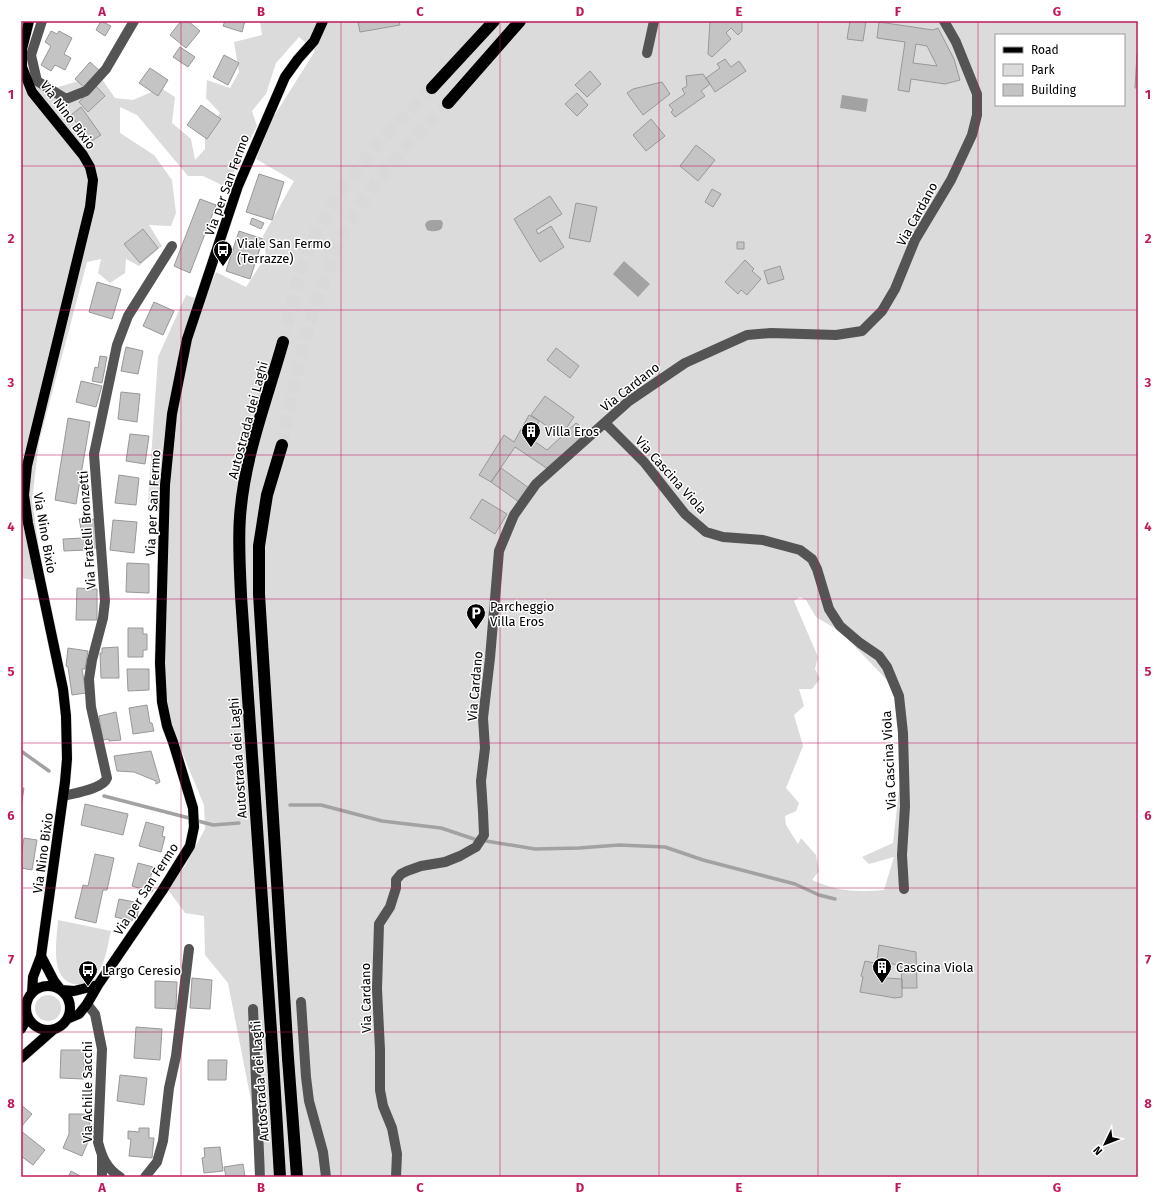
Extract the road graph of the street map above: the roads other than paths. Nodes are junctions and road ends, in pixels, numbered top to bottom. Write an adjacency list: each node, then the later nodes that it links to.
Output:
1 (29, 21): 16 (main road, Via Nino Bixio)
2 (42, 21): 3 (street)
3 (134, 21)
4 (324, 21): 20 (main road, Via per San Fermo)
5 (494, 21): 10 (highway)
6 (520, 21): 11 (highway)
7 (654, 21): 9 (street)
8 (944, 21): 14 (street, Via Cardano)
9 (647, 54)
10 (432, 88)
11 (448, 103)
12 (172, 246): 16 (street, Via Fratelli Bronzetti)
13 (283, 342): 36 (highway, Autostrada dei Laghi, bridge)
14 (605, 424): 17 (street, Via Cascina Viola); 39 (street, Via Cardano)
15 (282, 445): 37 (highway, bridge)
16 (64, 796): 19 (main road, Via Nino Bixio)
17 (904, 889)
18 (189, 949): 34 (street)
19 (41, 956): 21 (main road); 22 (main road, Via Nino Bixio)
20 (98, 985): 21 (main road); 24 (main road, Via per San Fermo)
21 (61, 990): 22 (main road); 27 (main road)
22 (32, 994): 26 (main road)
23 (301, 1002): 38 (street)
24 (87, 1004): 27 (main road, Via per San Fermo); 31 (street, Via Achille Sacchi)
25 (253, 1008): 35 (street)
26 (28, 1016): 28 (main road); 29 (main road)
27 (67, 1019): 29 (main road)
28 (21, 1029)
29 (54, 1029): 30 (main road)
30 (21, 1058)
31 (102, 1154): 32 (street); 33 (street, Via Achille Sacchi)
32 (102, 1177)
33 (120, 1177)
34 (144, 1177)
35 (260, 1177)
36 (280, 1177)
37 (297, 1177)
38 (326, 1177)
39 (396, 1177)

